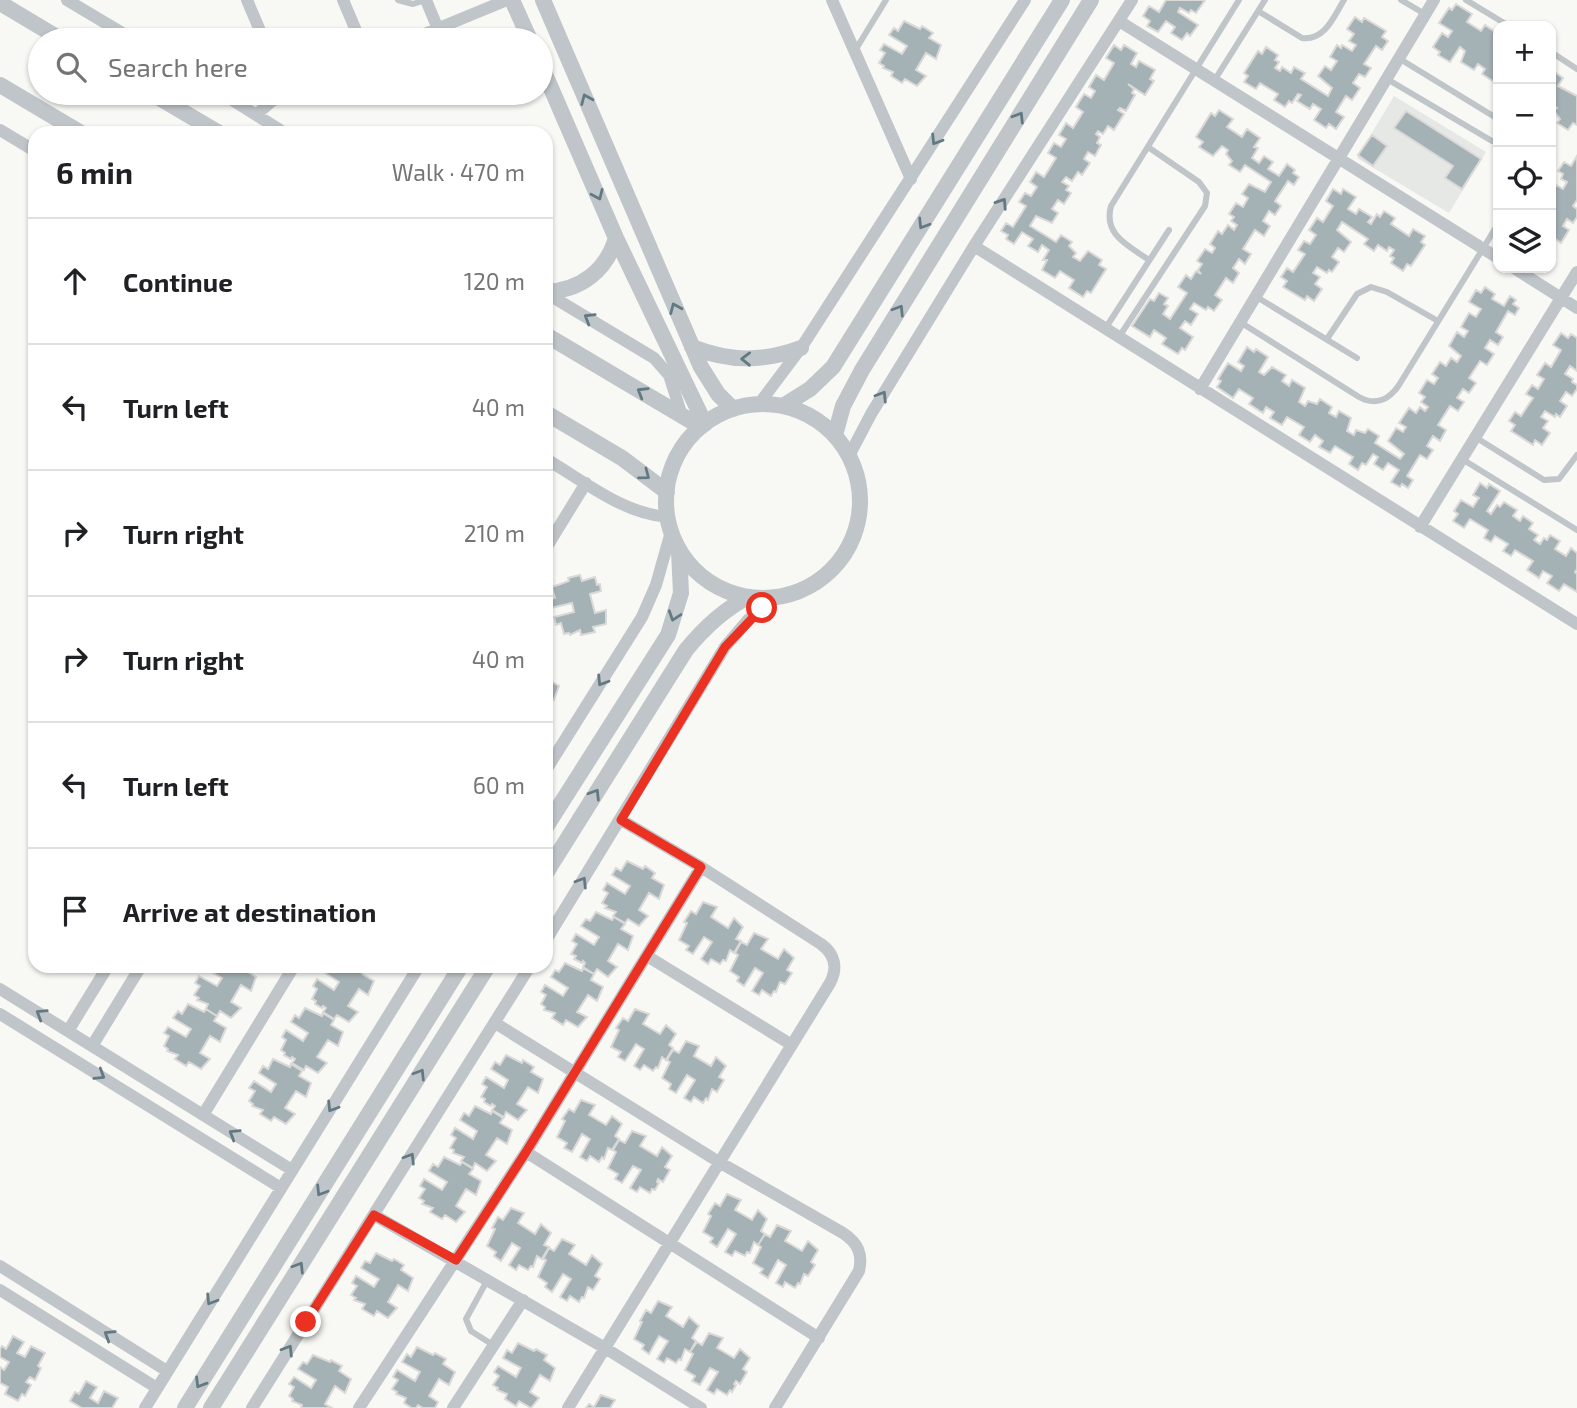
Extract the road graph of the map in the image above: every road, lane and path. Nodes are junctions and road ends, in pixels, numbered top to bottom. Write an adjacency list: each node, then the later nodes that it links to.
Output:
1 (67, 0): 26 (street)
2 (247, 0): 27 (street)
3 (343, 0): 28 (street)
4 (398, 0): 5 (lane)
5 (426, 0): 29 (street)
6 (509, 0): 30 (street); 31 (street)
7 (543, 0): 77 (street, one-way to 7)
8 (832, 0): 32 (street)
9 (886, 0): 32 (lane)
10 (1025, 0): 56 (street, one-way to 56)
11 (1062, 0): 82 (street, one-way to 82)
12 (1091, 0): 87 (street, one-way to 12)
13 (1132, 0): 23 (street)
14 (1239, 0): 36 (lane)
15 (1265, 0): 21 (lane)
16 (1344, 0): 21 (lane)
17 (1401, 0): 22 (lane)
18 (1434, 0): 22 (street)
19 (1466, 0): 24 (lane)
20 (0, 3): 25 (street)
21 (1258, 11): 38 (lane)
22 (1425, 14): 34 (street)
23 (1119, 21): 36 (street); 60 (street, one-way to 23)
24 (1501, 21)
25 (42, 28)
26 (114, 28)
27 (259, 28)
28 (355, 28)
29 (438, 28)
30 (440, 28)
31 (524, 28)
32 (854, 52): 56 (street)
33 (1556, 55): 35 (lane)
34 (1398, 58): 37 (street); 47 (lane)
35 (1577, 69)
36 (1196, 70): 38 (street); 54 (lane)
37 (1386, 78): 52 (lane); 55 (street)
38 (1214, 81): 55 (street)
39 (0, 85): 41 (street)
40 (553, 93): 59 (street, one-way to 59)
41 (28, 102)
42 (33, 105): 48 (street)
43 (171, 105): 49 (street)
44 (242, 105): 46 (street)
45 (267, 105): 46 (street)
46 (257, 114): 50 (street)
47 (1493, 116)
48 (68, 126)
49 (207, 126)
50 (275, 126)
51 (0, 130): 53 (street)
52 (1492, 141)
53 (28, 147)
54 (1148, 147): 63 (lane); 74 (lane)
55 (1338, 158): 61 (street); 68 (street)
56 (911, 179): 78 (street)
57 (1168, 230): 63 (lane)
58 (1493, 233): 61 (lane)
59 (616, 238): 66 (street); 86 (street)
60 (974, 246): 73 (street); 90 (street, one-way to 60)
61 (1484, 249): 62 (street); 72 (lane)
62 (1493, 255)
63 (1149, 260): 73 (lane)
64 (1577, 272): 69 (street)
65 (1522, 273): 69 (street)
66 (553, 291)
67 (553, 296): 84 (street, one-way to 67)
68 (1255, 296): 71 (street); 76 (lane)
69 (1561, 297): 70 (street); 88 (street)
70 (1577, 308)
71 (1240, 321): 72 (lane); 80 (street)
72 (1438, 321): 76 (lane)
73 (1105, 329): 74 (street)
74 (1119, 337): 80 (street)
75 (553, 339): 84 (street, one-way to 75)
76 (1327, 339): 79 (lane)
77 (692, 347): 78 (street, one-way to 77); 83 (street)
78 (801, 348): 81 (street)
79 (1357, 358)
80 (1200, 389): 96 (street)
81 (759, 404): 82 (street); 83 (street)
82 (783, 406): 87 (street)
83 (733, 409): 86 (street)
84 (682, 416): 86 (street)
85 (553, 417): 94 (street, one-way to 94)
86 (703, 425): 94 (street)
87 (835, 435): 90 (street)
88 (1475, 437): 89 (lane); 91 (street)
89 (1577, 455)
90 (849, 456): 101 (street)
91 (1462, 459): 96 (street); 97 (lane)
92 (553, 463): 93 (street)
93 (586, 483): 95 (street); 98 (street)
94 (667, 492): 95 (street)
95 (670, 525): 99 (street); 103 (street, one-way to 103)
96 (1420, 527): 102 (street)
97 (1577, 530)
98 (553, 537)
99 (679, 549): 100 (street); 104 (street, one-way to 104)
100 (748, 597): 101 (street); 106 (street, one-way to 100)
101 (776, 597): 105 (street)
102 (1577, 624)
103 (553, 756)
104 (553, 816)
105 (621, 820): 107 (street); 108 (street, one-way to 105)
106 (553, 862)
107 (701, 867): 109 (street); 121 (street)
108 (553, 929)
109 (647, 956): 121 (street); 123 (street)
110 (104, 973): 120 (street)
111 (137, 973): 122 (street)
112 (290, 973): 124 (street)
113 (415, 973): 127 (street, one-way to 127)
114 (457, 973): 142 (street, one-way to 142)
115 (484, 973): 143 (street, one-way to 115)
116 (526, 973): 119 (street)
117 (0, 989): 120 (street, one-way to 117)
118 (0, 1013): 128 (street, one-way to 128)
119 (495, 1023): 123 (street); 129 (street, one-way to 119)
120 (68, 1031): 122 (street)
121 (792, 1045): 126 (street)
122 (92, 1046): 124 (street)
123 (574, 1073): 125 (street); 126 (street)
124 (203, 1115): 127 (street, one-way to 124)
125 (526, 1152): 130 (street); 131 (street)
126 (719, 1162): 130 (street); 136 (street)
127 (292, 1170): 128 (street)
128 (281, 1188): 139 (street, one-way to 139)
129 (374, 1215): 131 (street); 144 (street, one-way to 129)
130 (669, 1243): 136 (street); 138 (street)
131 (456, 1260): 133 (street); 145 (street)
132 (0, 1266): 139 (street, one-way to 132)
133 (488, 1279): 135 (street); 137 (lane)
134 (0, 1290): 140 (street)
135 (523, 1300): 137 (street); 138 (street)
136 (820, 1339): 149 (street)
137 (494, 1345): 146 (street)
138 (605, 1348): 147 (street); 148 (street)
139 (167, 1371): 140 (street)
140 (157, 1388): 141 (street)
141 (145, 1408)
142 (185, 1408)
143 (211, 1408)
144 (252, 1408)
145 (359, 1408)
146 (453, 1408)
147 (568, 1408)
148 (701, 1408)
149 (775, 1408)

